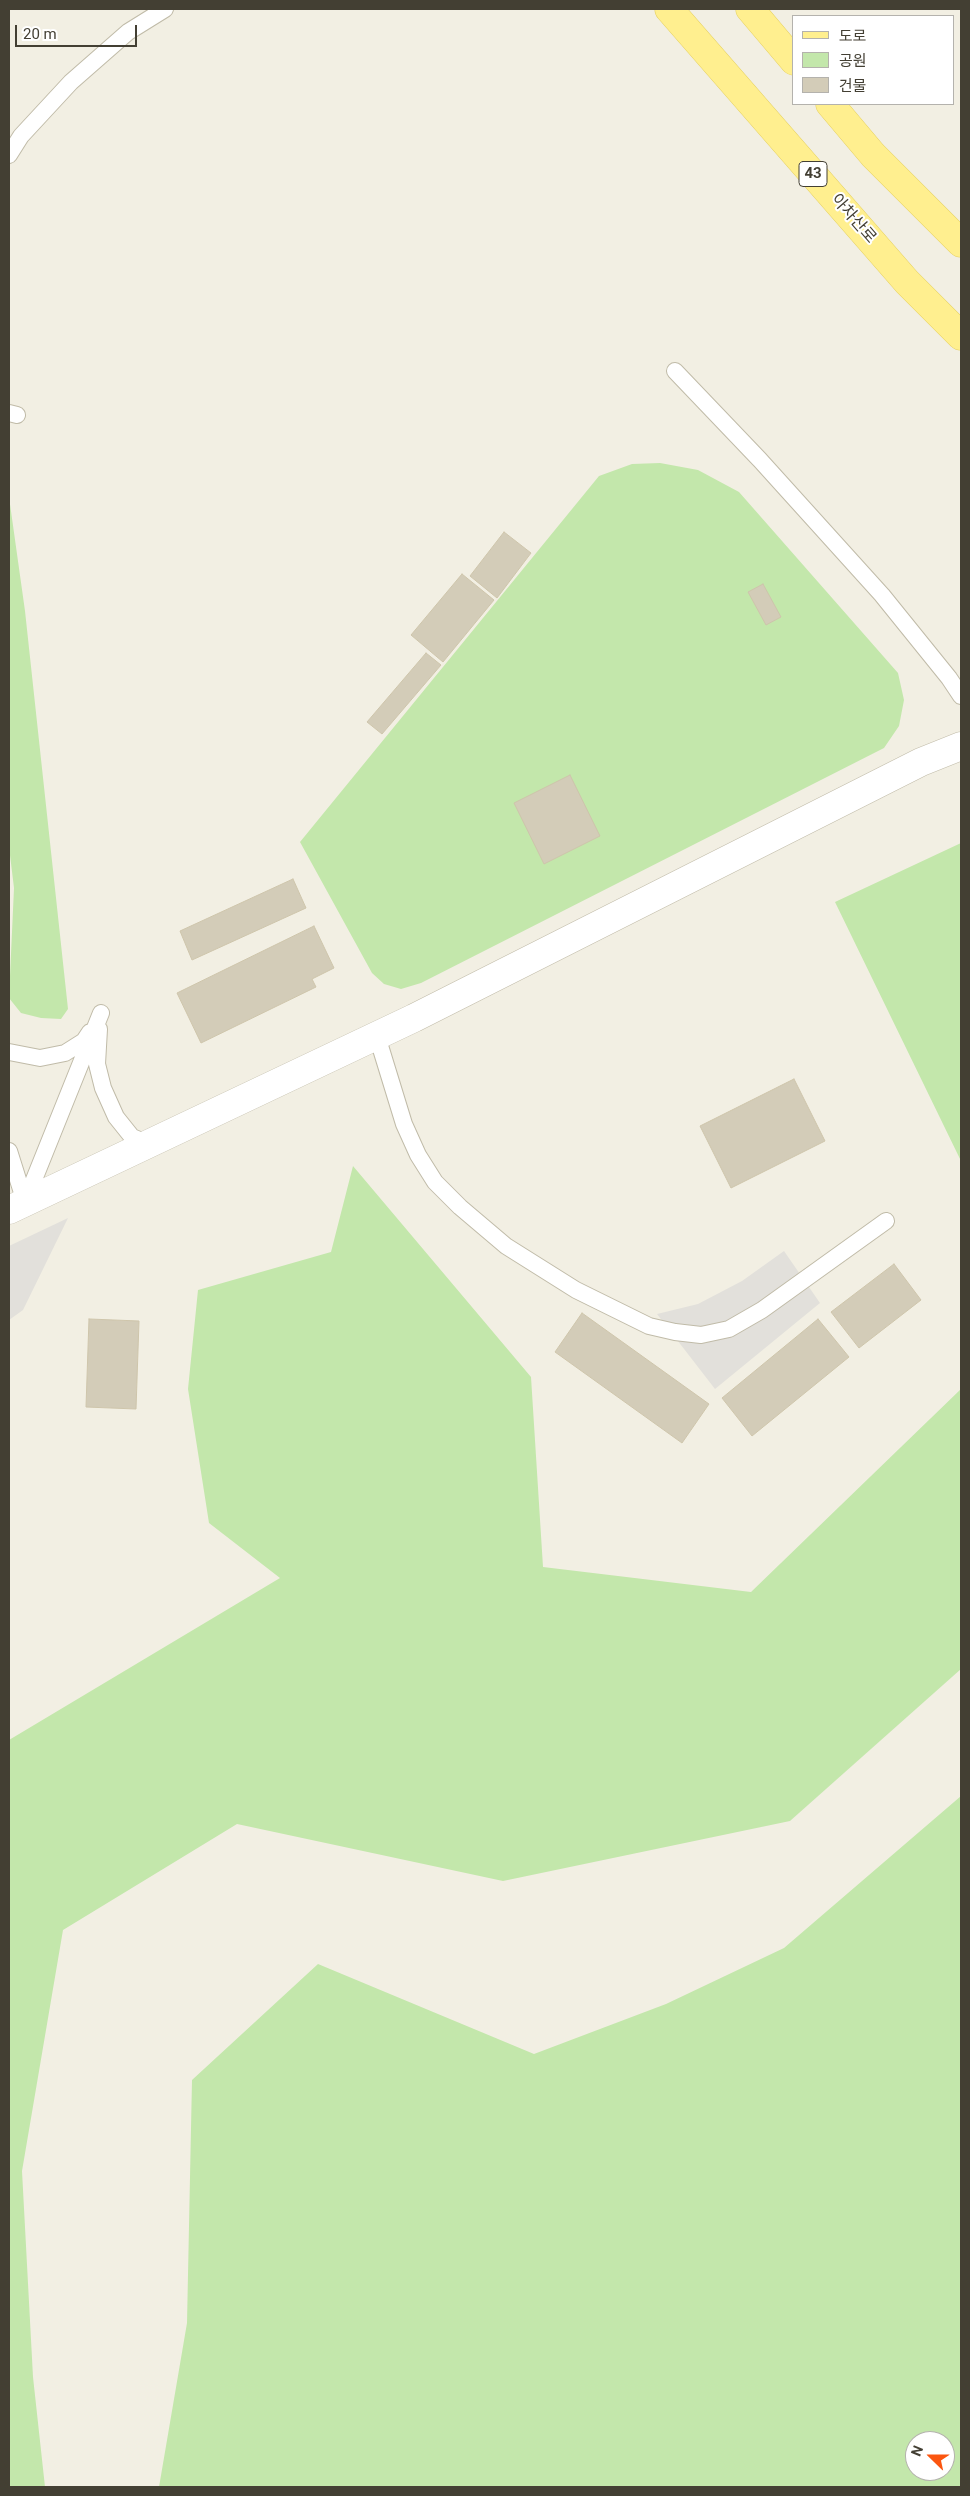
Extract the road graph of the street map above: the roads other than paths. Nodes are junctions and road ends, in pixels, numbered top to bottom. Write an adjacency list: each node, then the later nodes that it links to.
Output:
1 (165, 9): 6 (lane)
2 (669, 9): 8 (main road, 아차산로 / 43)
3 (750, 9): 4 (main road)
4 (792, 59)
5 (831, 105): 7 (main road)
6 (9, 155)
7 (961, 243)
8 (961, 336)
9 (675, 372): 10 (lane)
10 (961, 696)
11 (961, 746): 13 (street)
12 (101, 1013): 14 (lane); 15 (lane); 17 (lane)
13 (377, 1036): 15 (street); 18 (lane)
14 (9, 1052)
15 (149, 1144): 17 (street)
16 (9, 1151): 17 (lane)
17 (17, 1206)
18 (886, 1222)

